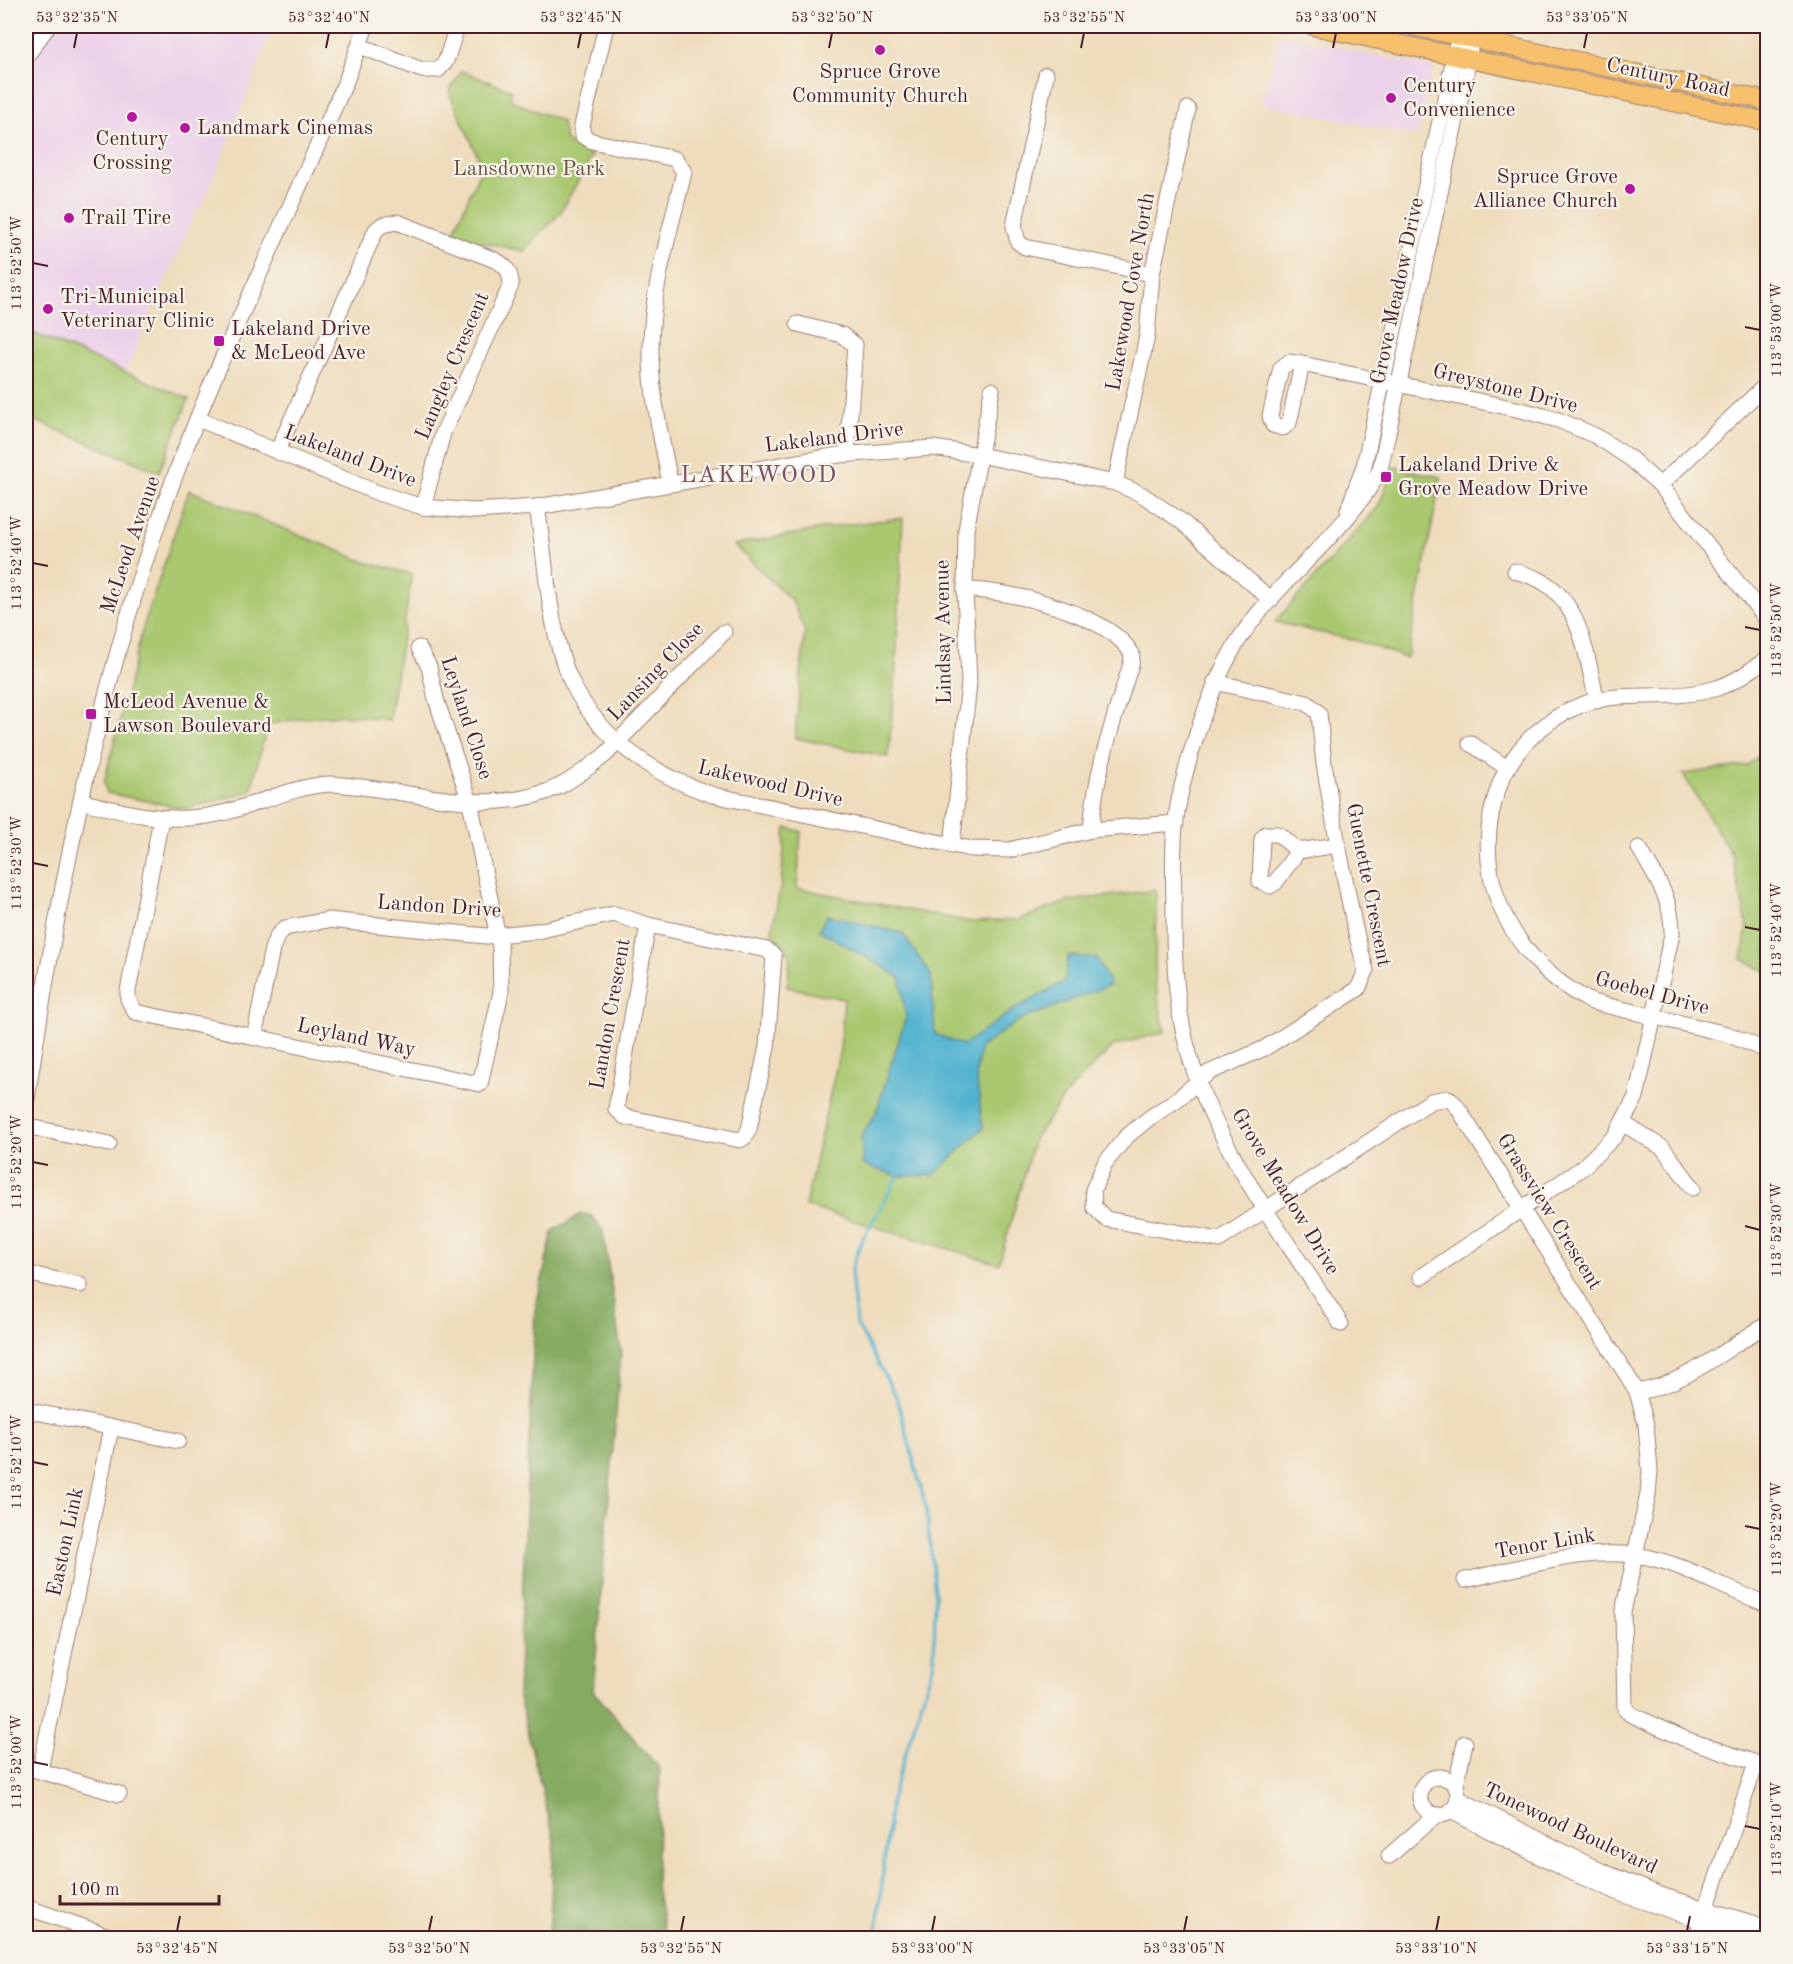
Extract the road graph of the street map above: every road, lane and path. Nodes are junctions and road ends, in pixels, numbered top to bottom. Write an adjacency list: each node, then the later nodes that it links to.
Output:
1 (48, 26): 9 (street)
2 (366, 26): 8 (street, McLeod Avenue)
3 (457, 26): 8 (street)
4 (606, 26): 26 (street)
5 (1313, 26): 10 (main road, Century Road)
6 (1412, 26): 7 (main road, Century Road)
7 (1466, 31): 10 (street); 12 (main road, Century Road)
8 (360, 46): 22 (street, McLeod Avenue)
9 (26, 57)
10 (1461, 57): 14 (main road, Century Road); 18 (street, Grove Meadow Drive); 20 (street, Grove Meadow Drive)
11 (1046, 75): 15 (street)
12 (1767, 101)
13 (1188, 109): 15 (street, Lakewood Cove North)
14 (1767, 122)
15 (1152, 274): 27 (street, Lakewood Cove North)
16 (798, 324): 24 (street)
17 (1302, 364): 18 (street, Greystone Drive)
18 (1382, 382): 20 (street, Greystone Drive); 31 (street, Grove Meadow Drive)
19 (1767, 383): 28 (street)
20 (1400, 385): 28 (street, Greystone Drive); 31 (street, Grove Meadow Drive)
21 (993, 390): 25 (street, Lindsay Avenue)
22 (198, 419): 23 (street, Lakeland Drive); 44 (street, McLeod Avenue)
23 (277, 452): 29 (street, Lakeland Drive); 29 (street, Langley Crescent)
24 (847, 454): 25 (street, Lakeland Drive); 26 (street, Lakeland Drive)
25 (980, 455): 27 (street, Lakeland Drive); 33 (street, Lindsay Avenue)
26 (670, 483): 30 (street, Lakeland Drive)
27 (1116, 483): 34 (street, Lakeland Drive)
28 (1660, 485): 35 (street, Greystone Drive)
29 (423, 507): 30 (street, Lakeland Drive)
30 (537, 507): 41 (street, Lakewood Drive)
31 (1343, 520): 34 (street, Grove Meadow Drive)
32 (1515, 571): 40 (street)
33 (964, 590): 48 (street); 50 (street, Lindsay Avenue)
34 (1271, 600): 39 (street, Grove Meadow Drive)
35 (1767, 621)
36 (724, 632): 41 (street, Lansing Close)
37 (419, 648): 45 (street, Leyland Close)
38 (1767, 658): 40 (street, Goebel Drive)
39 (1215, 682): 47 (street, Grove Meadow Drive); 49 (street, Guenette Crescent)
40 (1597, 701): 43 (street, Goebel Drive)
41 (618, 741): 45 (street, Lansing Close); 50 (street, Lakewood Drive)
42 (1470, 743): 43 (street)
43 (1507, 768): 56 (street, Goebel Drive)
44 (81, 801): 46 (street, Lansing Close); 60 (street, McLeod Avenue)
45 (470, 802): 46 (street, Lansing Close); 54 (street, Leyland Way)
46 (161, 819): 57 (street, Leyland Way)
47 (1176, 823): 48 (street, Lakewood Drive); 59 (street, Grove Meadow Drive)
48 (1091, 830): 50 (street, Lakewood Drive)
49 (1338, 845): 52 (street); 59 (street, Guenette Crescent)
50 (952, 846)
51 (1639, 848): 56 (street)
52 (1298, 851)
53 (648, 925): 54 (street, Landon Drive); 55 (street, Landon Drive); 55 (street, Landon Crescent)
54 (499, 935): 57 (street, Landon Drive); 57 (street, Leyland Way)
55 (771, 953)
56 (1655, 1019): 58 (street, Goebel Drive); 61 (street)
57 (254, 1038)
58 (1767, 1051)
59 (1198, 1081): 66 (street, Grove Meadow Drive); 66 (street, Guenette Crescent)
60 (26, 1105)
61 (1624, 1124): 64 (street); 65 (street)
62 (26, 1126): 63 (street)
63 (109, 1144)
64 (1693, 1188)
65 (1520, 1208): 66 (street, Grassview Crescent); 68 (street); 72 (street, Grassview Crescent)
66 (1267, 1210): 71 (street, Grove Meadow Drive)
67 (26, 1273): 69 (street)
68 (1421, 1277)
69 (80, 1285)
70 (1767, 1323): 72 (street)
71 (1341, 1324)
72 (1637, 1392): 76 (street, Grassview Crescent)
73 (26, 1410): 74 (street)
74 (111, 1428): 75 (street); 80 (street, Easton Link)
75 (178, 1441)
76 (1634, 1556): 77 (street, Tenor Link); 78 (street, Tenor Link); 79 (street, Grassview Crescent)
77 (1465, 1580)
78 (1767, 1604)
79 (1762, 1765): 89 (street)
80 (33, 1768): 82 (street)
81 (1439, 1776): 83 (street); 83 (street); 84 (street)
82 (119, 1794)
83 (1455, 1798): 85 (street); 89 (street, Tonewood Boulevard)
84 (1422, 1807): 85 (street); 86 (street)
85 (1436, 1815): 86 (street)
86 (1405, 1843): 87 (street)
87 (1389, 1856)
88 (26, 1907): 91 (street)
89 (1702, 1916): 90 (street, Tonewood Boulevard); 92 (street); 93 (street, Tonewood Boulevard)
90 (1767, 1928)
91 (106, 1935)
92 (1696, 1938)
93 (1755, 1938)

